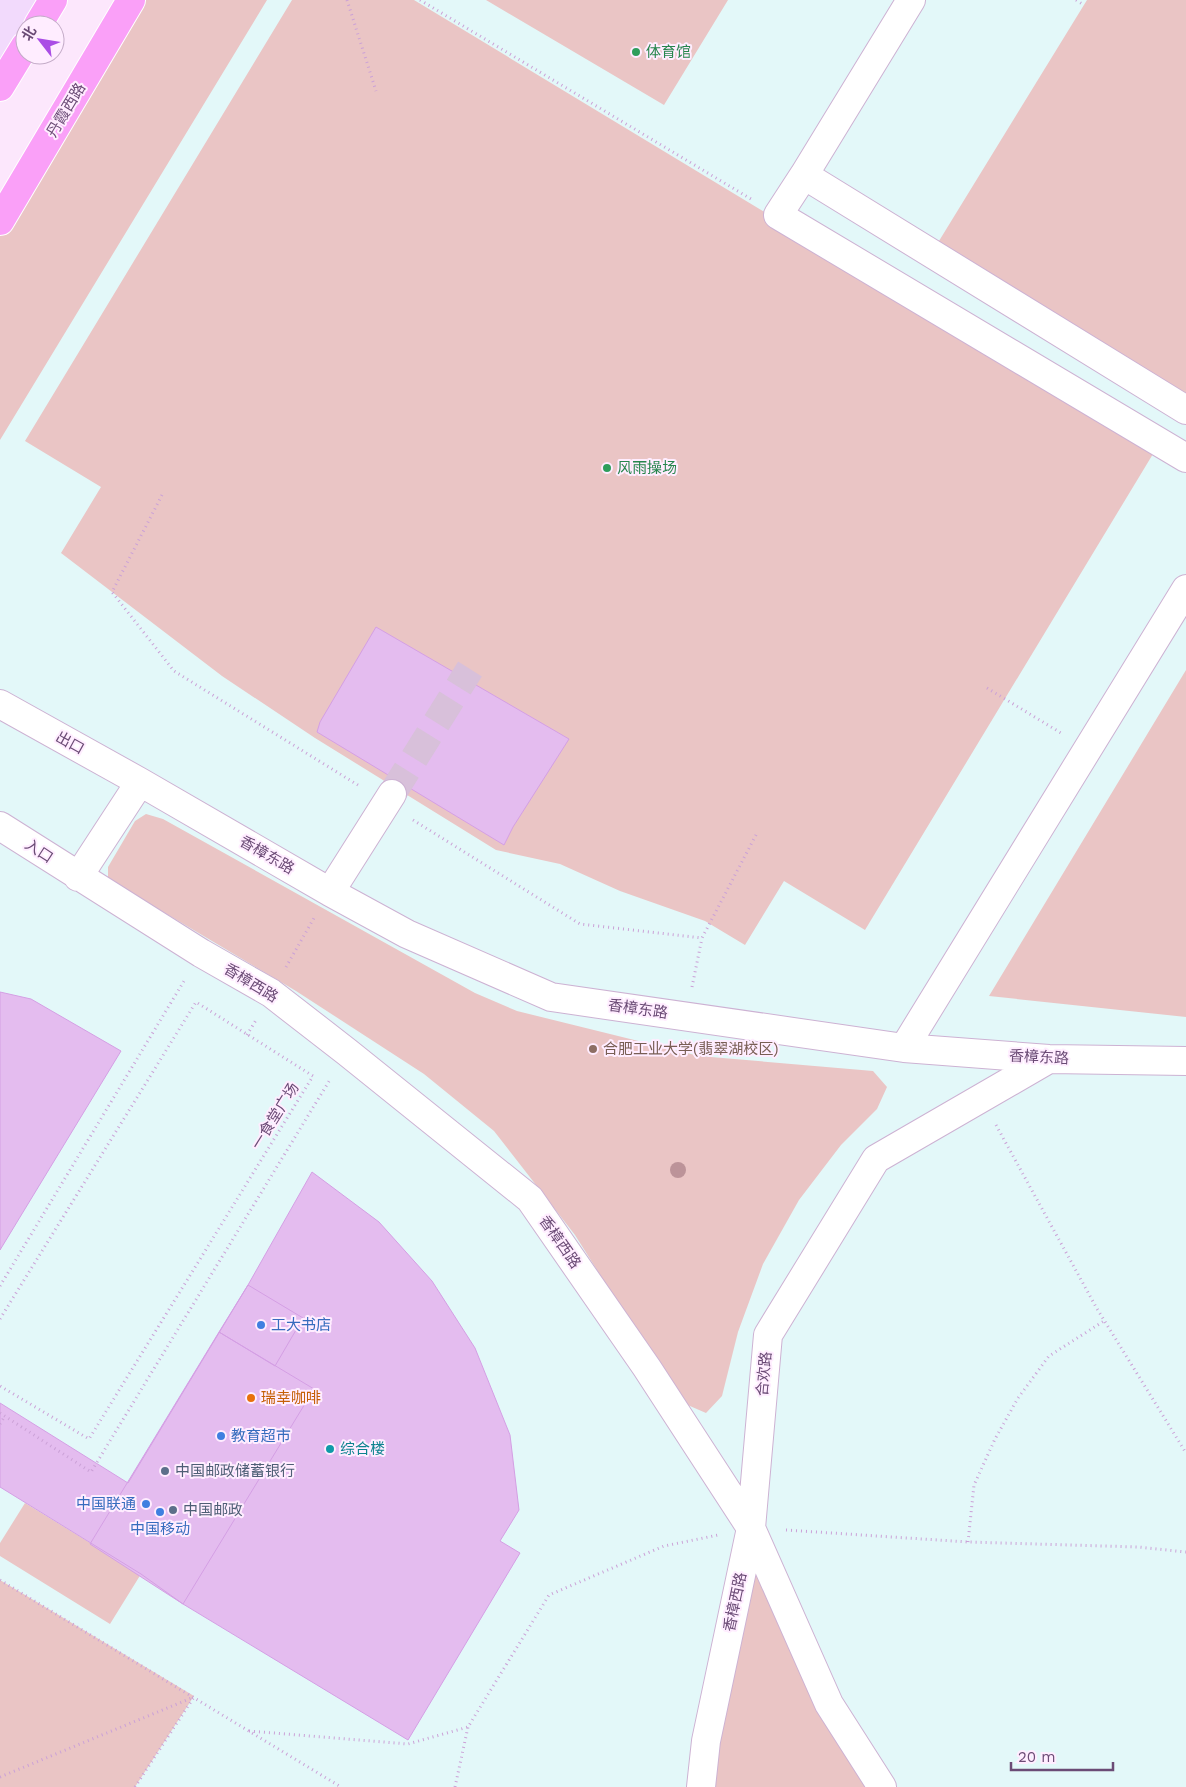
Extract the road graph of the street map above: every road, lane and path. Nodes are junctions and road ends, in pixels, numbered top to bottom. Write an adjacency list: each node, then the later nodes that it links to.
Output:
1 (53, 0): 8 (main road)
2 (131, 0): 14 (main road, 丹霞西路)
3 (347, 0): 11 (path)
4 (420, 0): 13 (path)
5 (910, 0): 12 (street)
6 (1076, 0): 7 (path)
7 (1084, 5)
8 (44, 15)
9 (15, 62): 10 (main road)
10 (0, 87)
11 (376, 91)
12 (804, 175): 13 (street); 15 (street)
13 (778, 214): 16 (street)
14 (0, 221)
15 (1186, 410)
16 (1186, 458)
17 (1186, 589): 20 (street)
18 (987, 688): 20 (path)
19 (0, 704): 21 (street, 出口)
20 (1088, 748): 30 (street)
21 (140, 782): 24 (street); 25 (street, 香樟东路)
22 (392, 794): 25 (street)
23 (0, 826): 24 (street, 入口)
24 (78, 877): 27 (street, 香樟西路)
25 (330, 892): 28 (path); 29 (street, 香樟东路)
26 (702, 938): 29 (path)
27 (201, 953): 28 (street, 香樟西路); 35 (path)
28 (271, 993): 31 (street, 香樟西路)
29 (685, 1016): 30 (street, 香樟东路)
30 (904, 1048): 32 (street, 香樟东路)
31 (347, 1052): 40 (path); 43 (street, 香樟西路)
32 (1049, 1059): 33 (street, 香樟东路); 34 (street, 合欢路)
33 (1186, 1061)
34 (982, 1098): 37 (path); 43 (street, 合欢路)
35 (0, 1286)
36 (0, 1318): 38 (path, 一食堂广场)
37 (1104, 1321): 42 (path); 44 (path)
38 (0, 1386)
39 (0, 1413): 40 (path)
40 (5, 1416): 41 (path)
41 (0, 1424)
42 (1186, 1453)
43 (751, 1528): 44 (path); 48 (path); 54 (street, 香樟西路); 55 (street, 合欢路)
44 (968, 1542): 45 (path)
45 (1186, 1552)
46 (0, 1580): 47 (path)
47 (194, 1696): 49 (path); 50 (path); 51 (path)
48 (468, 1727): 49 (path); 53 (path)
49 (249, 1731): 52 (path)
50 (0, 1777)
51 (135, 1787)
52 (341, 1787)
53 (455, 1787)
54 (701, 1787)
55 (882, 1787)

